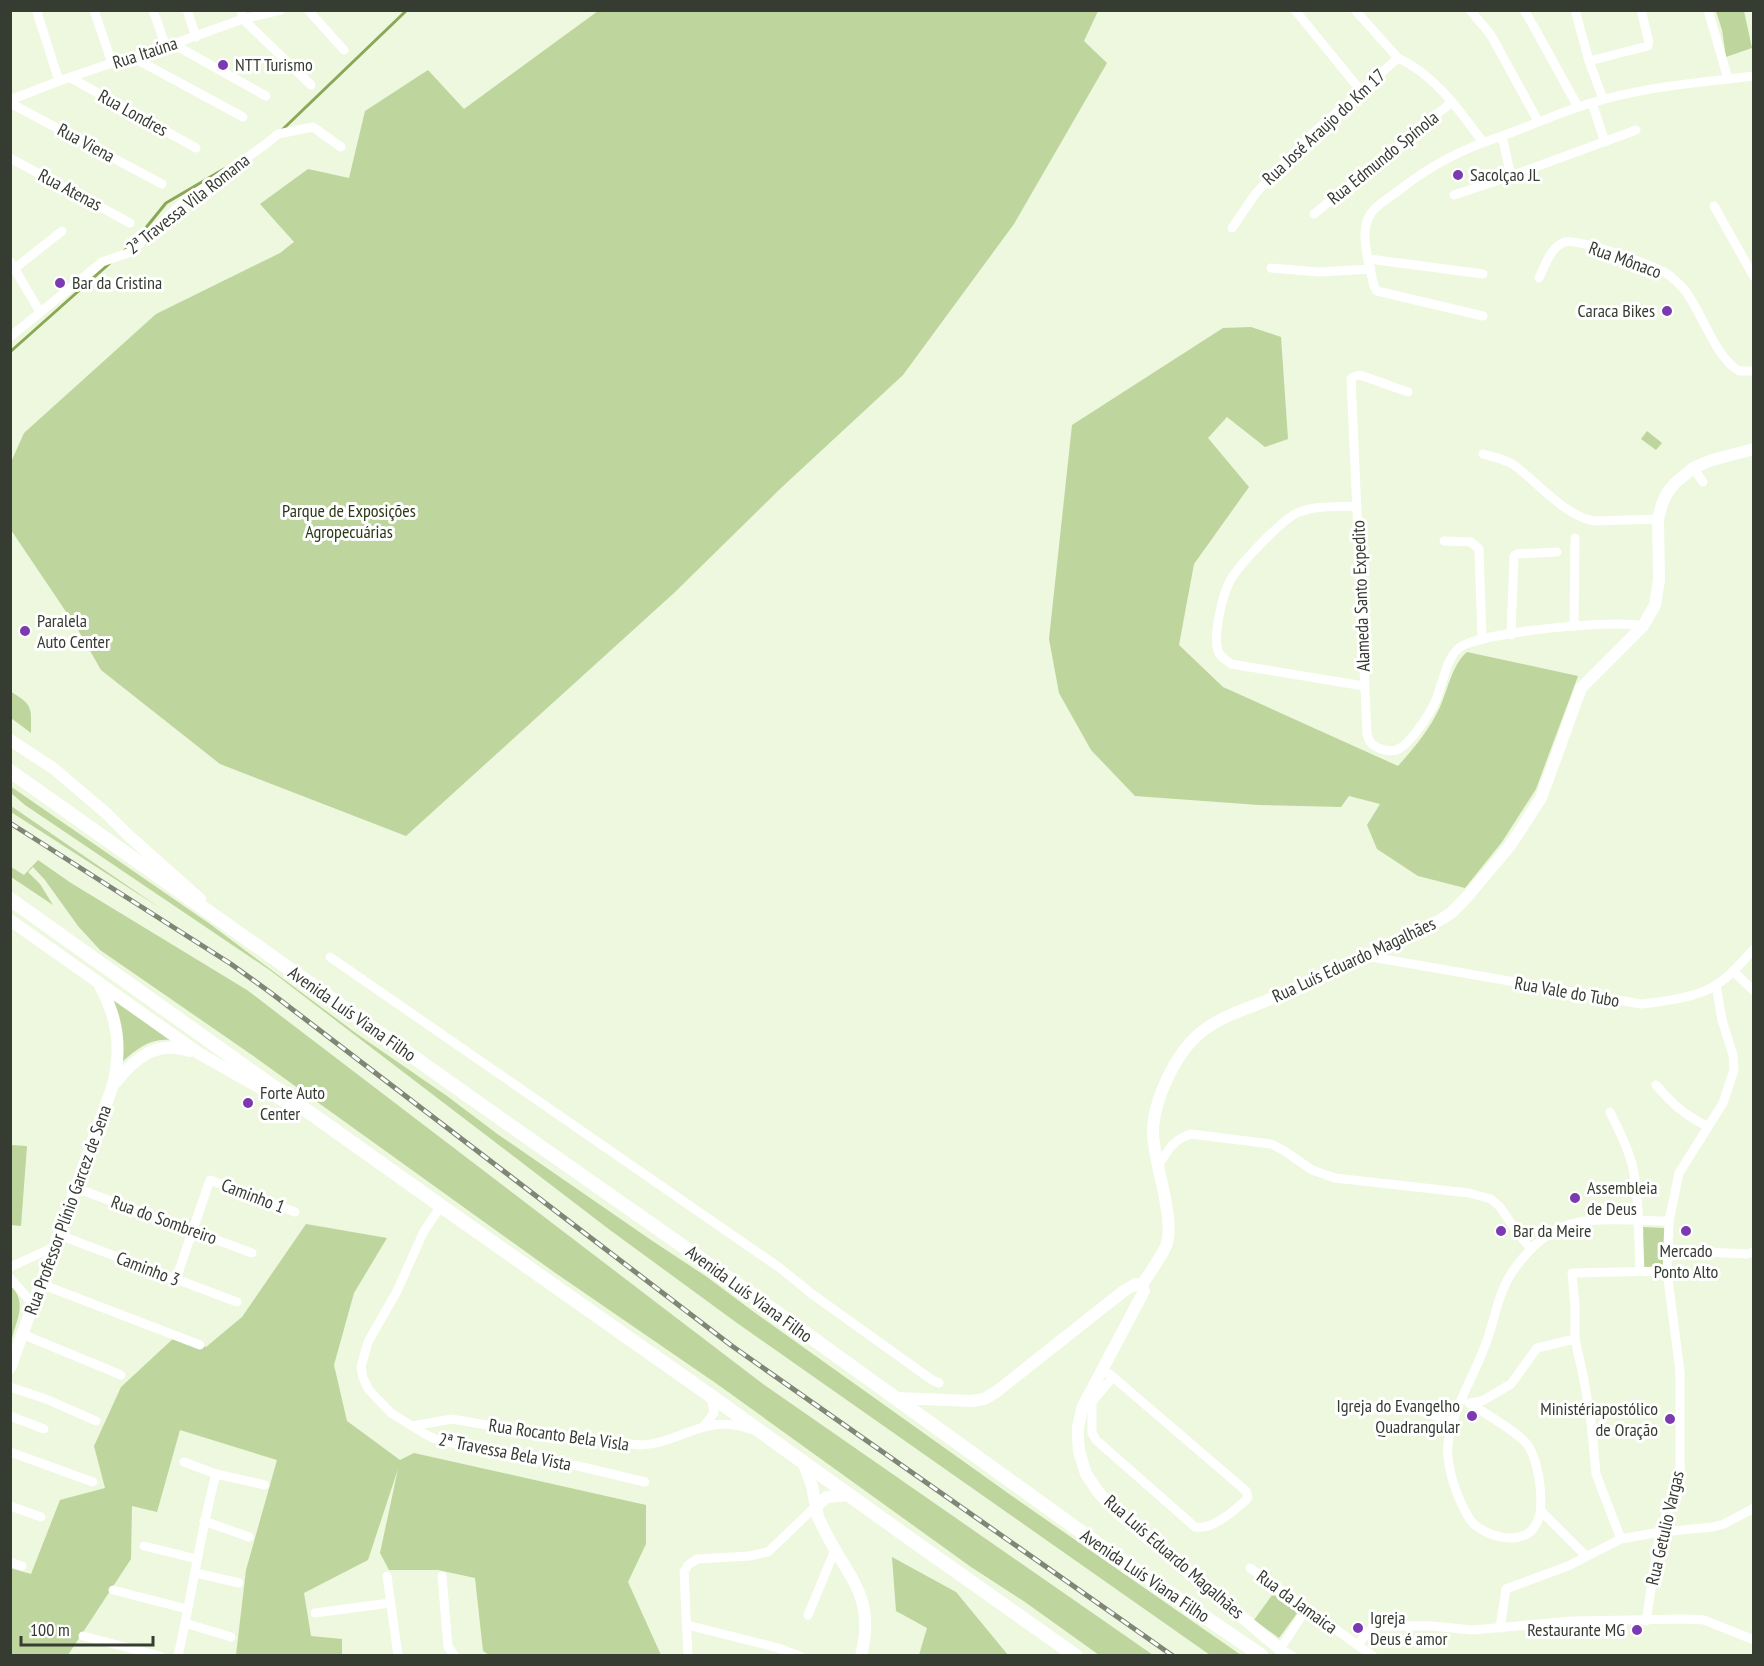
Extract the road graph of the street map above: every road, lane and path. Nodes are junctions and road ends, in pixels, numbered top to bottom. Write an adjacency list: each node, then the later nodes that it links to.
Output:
1 (94, 10): 21 (street)
2 (153, 10): 16 (street)
3 (187, 10): 15 (street)
4 (281, 10): 14 (street, Rua Itaúna)
5 (308, 10): 17 (street)
6 (1295, 10): 27 (street)
7 (1355, 10): 19 (street)
8 (1470, 10): 35 (street)
9 (1524, 10): 33 (street)
10 (1575, 10): 20 (street)
11 (1641, 10): 20 (street)
12 (1708, 10): 24 (street)
13 (37, 12): 25 (street)
14 (242, 15): 15 (street, Rua Itaúna); 26 (street)
15 (196, 37): 16 (street, Rua Itaúna)
16 (170, 45): 18 (street, Rua Itaúna); 28 (street)
17 (344, 50)
18 (134, 58): 21 (street, Rua Itaúna); 34 (street)
19 (1398, 58): 27 (street, Rua José Araujo do Km 17); 31 (street)
20 (1589, 61): 29 (street)
21 (112, 63): 23 (street, Rua Itaúna)
22 (1754, 76): 24 (street)
23 (71, 78): 25 (street, Rua Itaúna); 41 (street, Rua Londres)
24 (1728, 79): 29 (street)
25 (59, 81): 30 (street, Rua Itaúna)
26 (311, 85)
27 (1362, 91): 49 (street, Rua José Araujo do Km 17)
28 (266, 96)
29 (1603, 99): 32 (street)
30 (10, 102): 44 (street, Rua Viena)
31 (1452, 102): 38 (street); 47 (street, Rua Edmundo Spínola)
32 (1592, 103): 33 (street); 39 (street)
33 (1578, 107): 35 (street)
34 (243, 117)
35 (1538, 121): 37 (street)
36 (1636, 130): 39 (street)
37 (1502, 136): 38 (street); 43 (street)
38 (1482, 141): 51 (street)
39 (1605, 142): 43 (street)
40 (341, 147): 57 (street, 2ª Travessa Vila Romana)
41 (196, 148)
42 (10, 158): 48 (street, Rua Atenas)
43 (1511, 176): 45 (street)
44 (162, 184)
45 (1454, 195)
46 (1714, 206): 55 (street)
47 (1314, 214)
48 (130, 223)
49 (1232, 228)
50 (62, 231): 52 (street)
51 (1370, 264): 53 (street); 54 (street); 58 (street)
52 (12, 265): 57 (street)
53 (1271, 268)
54 (1483, 274)
55 (1754, 277)
56 (1539, 278): 60 (street, Rua Mônaco)
57 (40, 312): 59 (street, 2ª Travessa Vila Romana)
58 (1483, 316)
59 (10, 337)
60 (1754, 371)
61 (1408, 392): 66 (street, Alameda Santo Expedito)
62 (1754, 449): 64 (main road, Rua Luís Eduardo Magalhães)
63 (1483, 454): 67 (street)
64 (1693, 468): 65 (street); 67 (main road, Rua Luís Eduardo Magalhães)
65 (1703, 482)
66 (1357, 506): 75 (street, Alameda Santo Expedito); 75 (street, Alameda Santo Expedito)
67 (1658, 519): 72 (main road, Rua Luís Eduardo Magalhães)
68 (1575, 538): 71 (street)
69 (1444, 541): 74 (street)
70 (1557, 552): 73 (street)
71 (1574, 626): 72 (street, Alameda Santo Expedito); 73 (street, Alameda Santo Expedito)
72 (1643, 626): 82 (main road, Rua Luís Eduardo Magalhães)
73 (1511, 634): 74 (street, Alameda Santo Expedito)
74 (1482, 639): 75 (street, Alameda Santo Expedito)
75 (1364, 686)
76 (10, 740): 80 (main road, Avenida Luís Viana Filho)
77 (10, 771): 80 (highway, Avenida Luís Viana Filho)
78 (10, 899): 93 (highway)
79 (10, 920): 85 (main road)
80 (236, 932): 125 (highway, Avenida Luís Viana Filho)
81 (1754, 949): 84 (street, Rua Vale do Tubo)
82 (1366, 956): 86 (street, Rua Vale do Tubo); 94 (main road, Rua Luís Eduardo Magalhães)
83 (330, 957): 126 (street)
84 (1733, 971): 86 (street, Rua Vale do Tubo); 87 (street)
85 (99, 984): 88 (main road); 89 (main road, Rua Professor Plínio Garcez de Sena)
86 (1716, 985): 92 (street, Rua Getulio Vargas)
87 (1754, 991)
88 (200, 1054): 89 (main road, Rua Professor Plínio Garcez de Sena); 93 (main road)
89 (113, 1085): 95 (main road, Rua Professor Plínio Garcez de Sena)
90 (1656, 1085): 92 (street)
91 (1610, 1112): 98 (street)
92 (1708, 1127): 99 (street, Rua Getulio Vargas)
93 (332, 1128): 96 (highway)
94 (1157, 1167): 103 (street); 113 (main road, Rua Luís Eduardo Magalhães)
95 (76, 1188): 100 (street, Rua do Sombreiro); 101 (main road, Rua Professor Plínio Garcez de Sena)
96 (441, 1206): 124 (highway); 132 (street, 2ª Travessa Bela Vista)
97 (295, 1212): 100 (street, Caminho 1)
98 (1638, 1221): 99 (street); 103 (street); 109 (street)
99 (1668, 1221): 104 (street, Rua Getulio Vargas)
100 (192, 1231): 106 (street, Rua do Sombreiro); 111 (street)
101 (59, 1235): 102 (main road, Rua Professor Plínio Garcez de Sena); 111 (street, Caminho 3)
102 (54, 1247): 107 (street); 112 (main road, Rua Professor Plínio Garcez de Sena)
103 (1531, 1249): 127 (street)
104 (1669, 1250): 105 (street); 108 (street, Rua Getulio Vargas)
105 (1754, 1252)
106 (252, 1253)
107 (10, 1267)
108 (1667, 1270): 109 (street); 150 (street, Rua Getulio Vargas)
109 (1640, 1271): 117 (street)
110 (10, 1278): 115 (street)
111 (176, 1279): 114 (street, Caminho 3)
112 (41, 1284): 115 (main road, Rua Professor Plínio Garcez de Sena); 118 (street)
113 (1142, 1285): 121 (main road, Rua Luís Eduardo Magalhães); 126 (main road)
114 (237, 1302)
115 (33, 1304): 116 (main road, Rua Professor Plínio Garcez de Sena)
116 (22, 1334): 119 (main road, Rua Professor Plínio Garcez de Sena); 122 (street)
117 (1575, 1340): 127 (street); 152 (street)
118 (200, 1345)
119 (13, 1351): 120 (main road, Rua Professor Plínio Garcez de Sena)
120 (10, 1368)
121 (1108, 1373): 121 (street); 178 (main road, Rua Luís Eduardo Magalhães)
122 (121, 1375)
123 (10, 1387): 130 (street)
124 (711, 1396): 133 (street); 135 (highway)
125 (896, 1398): 126 (main road); 187 (highway, Avenida Luís Viana Filho)
126 (943, 1400)
127 (1466, 1402): 131 (street); 147 (street)
128 (1398, 1404): 131 (street)
129 (10, 1416): 134 (street)
130 (96, 1421)
131 (1453, 1422): 147 (street)
132 (412, 1426): 133 (street, Rua Rocanto Bela Visla); 141 (street, 2ª Travessa Bela Vista)
133 (704, 1426): 135 (street, Rua Rocanto Bela Visla)
134 (44, 1429)
135 (773, 1440): 138 (highway)
136 (10, 1452): 140 (street)
137 (184, 1462): 139 (street)
138 (803, 1462): 143 (highway); 145 (main road)
139 (216, 1474): 142 (street); 149 (street)
140 (93, 1482)
141 (645, 1482)
142 (265, 1485)
143 (849, 1495): 145 (main road); 186 (highway)
144 (10, 1506): 148 (street)
145 (816, 1506): 154 (main road); 172 (street)
146 (1754, 1508): 150 (street)
147 (1542, 1512): 155 (street)
148 (41, 1517)
149 (204, 1521): 151 (street); 156 (street)
150 (1660, 1532): 152 (street); 170 (street, Rua Getulio Vargas)
151 (249, 1537)
152 (1621, 1539): 155 (street)
153 (144, 1546): 156 (street)
154 (835, 1550): 169 (street); 185 (main road)
155 (1586, 1556): 173 (street)
156 (197, 1559): 160 (street)
157 (10, 1562): 158 (street)
158 (22, 1566)
159 (1250, 1568): 166 (street, Rua da Jamaica)
160 (196, 1573): 163 (street); 167 (street)
161 (387, 1576): 165 (street)
162 (442, 1576): 182 (street)
163 (239, 1583)
164 (113, 1590): 167 (street)
165 (390, 1603): 168 (street); 179 (street)
166 (1307, 1608): 177 (street, Rua da Jamaica); 178 (street)
167 (187, 1609): 171 (street)
168 (315, 1613)
169 (808, 1615)
170 (1646, 1621): 173 (street); 176 (street)
171 (185, 1623): 175 (street); 181 (street)
172 (687, 1626): 183 (street); 184 (street)
173 (1500, 1628): 177 (street)
174 (83, 1636): 180 (street)
175 (231, 1637)
176 (1754, 1640)
177 (1357, 1645): 189 (street, Rua da Jamaica)
178 (1282, 1652): 188 (street)
179 (395, 1655)
180 (160, 1656)
181 (178, 1656)
182 (454, 1656)
183 (688, 1656)
184 (800, 1656)
185 (861, 1656)
186 (1076, 1656)
187 (1262, 1656)
188 (1292, 1656)
189 (1373, 1656)

